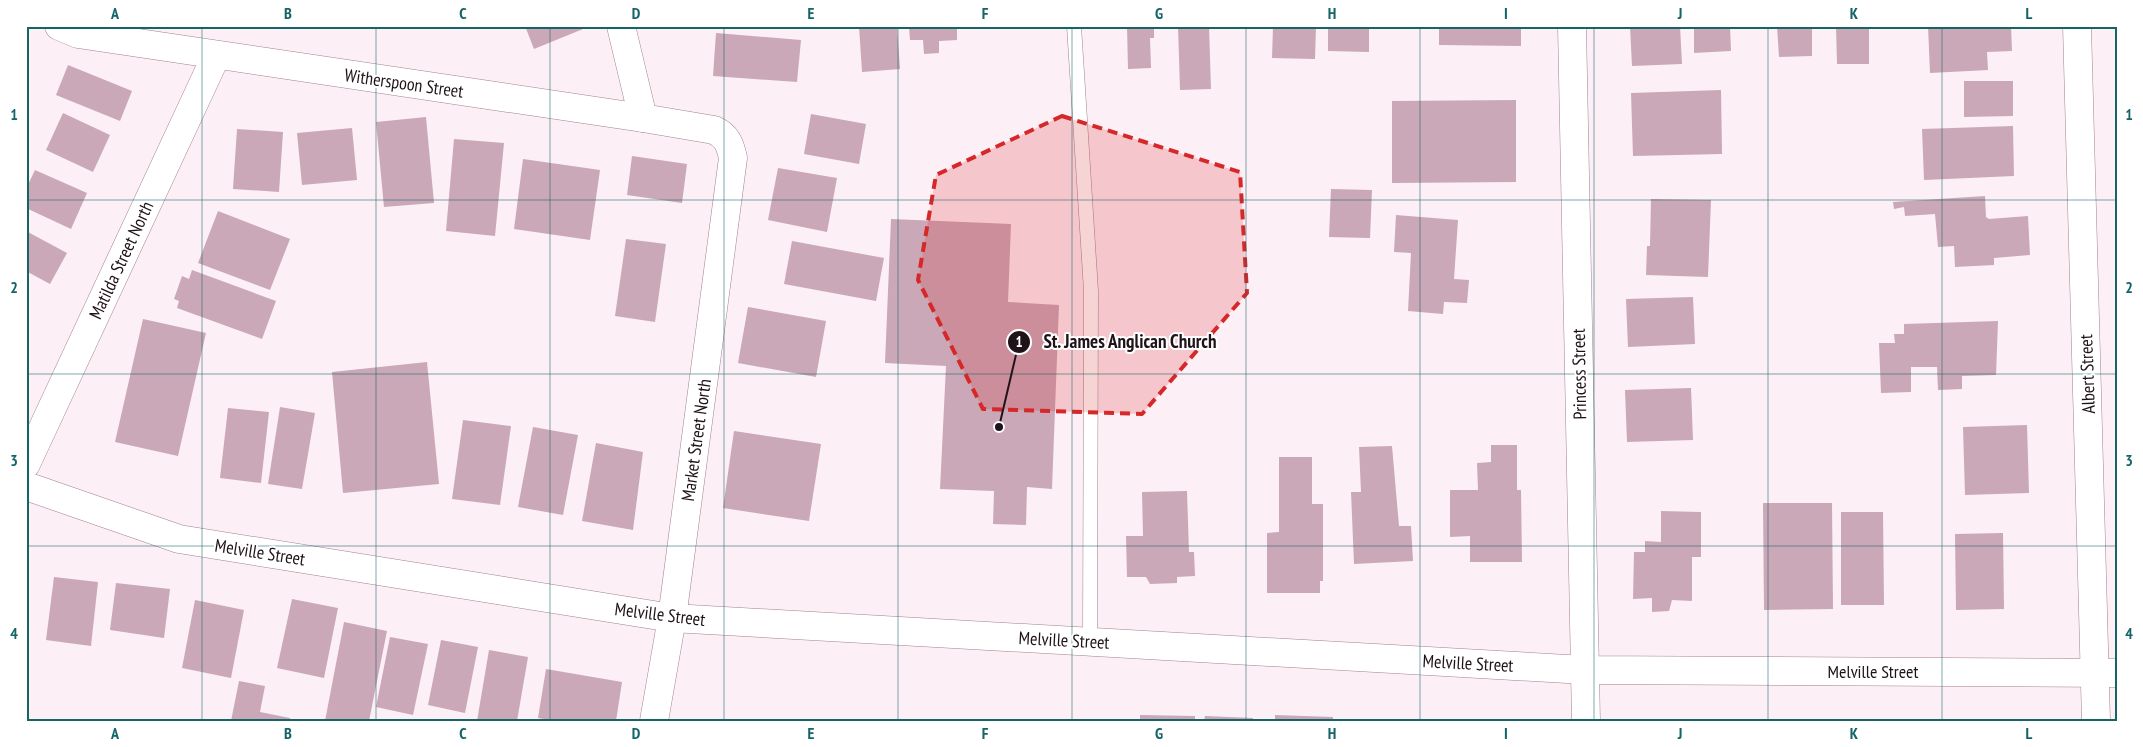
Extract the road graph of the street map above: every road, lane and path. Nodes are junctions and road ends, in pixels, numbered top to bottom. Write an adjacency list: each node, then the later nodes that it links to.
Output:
1 (60, 26): 6 (street, Witherspoon Street)
2 (621, 26): 7 (street)
3 (1074, 26): 12 (lane)
4 (1572, 26): 13 (street, Princess Street)
5 (2077, 26): 14 (street, Albert Street)
6 (216, 56): 7 (street, Witherspoon Street); 9 (street, Matilda Street North)
7 (643, 118): 8 (street, Witherspoon Street)
8 (734, 158): 11 (street, Market Street North)
9 (26, 464)
10 (26, 486): 11 (street, Melville Street)
11 (672, 618): 12 (street, Melville Street); 15 (street, Market Street North)
12 (1090, 642): 13 (street, Melville Street)
13 (1585, 670): 14 (street, Melville Street); 16 (street, Princess Street)
14 (2106, 672): 17 (street, Albert Street)
15 (654, 721)
16 (1586, 721)
17 (2096, 721)

